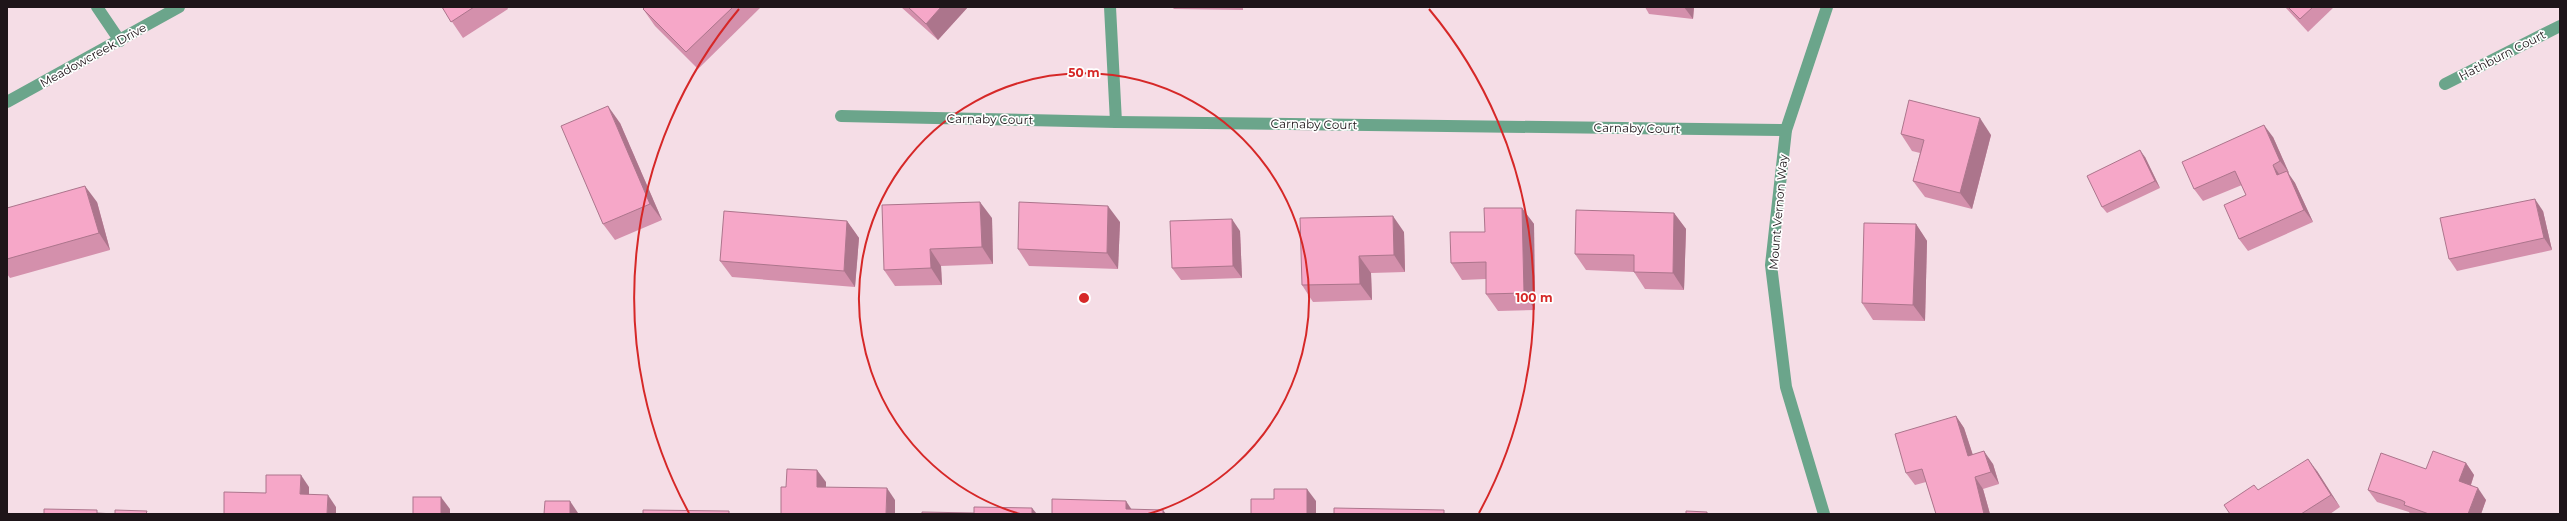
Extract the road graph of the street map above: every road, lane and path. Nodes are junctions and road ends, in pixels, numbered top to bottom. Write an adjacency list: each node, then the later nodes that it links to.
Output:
1 (97, 7): 6 (street)
2 (179, 7): 6 (street, Meadowcreek Drive)
3 (1110, 7): 10 (street)
4 (1827, 7): 11 (street, Mount Vernon Way)
5 (2560, 26): 7 (street, Hathburn Court)
6 (120, 41): 8 (street, Meadowcreek Drive)
7 (2445, 84)
8 (7, 102)
9 (841, 116): 10 (street, Carnaby Court)
10 (1116, 122): 11 (street, Carnaby Court)
11 (1786, 130): 12 (street, Mount Vernon Way)
12 (1824, 514)

